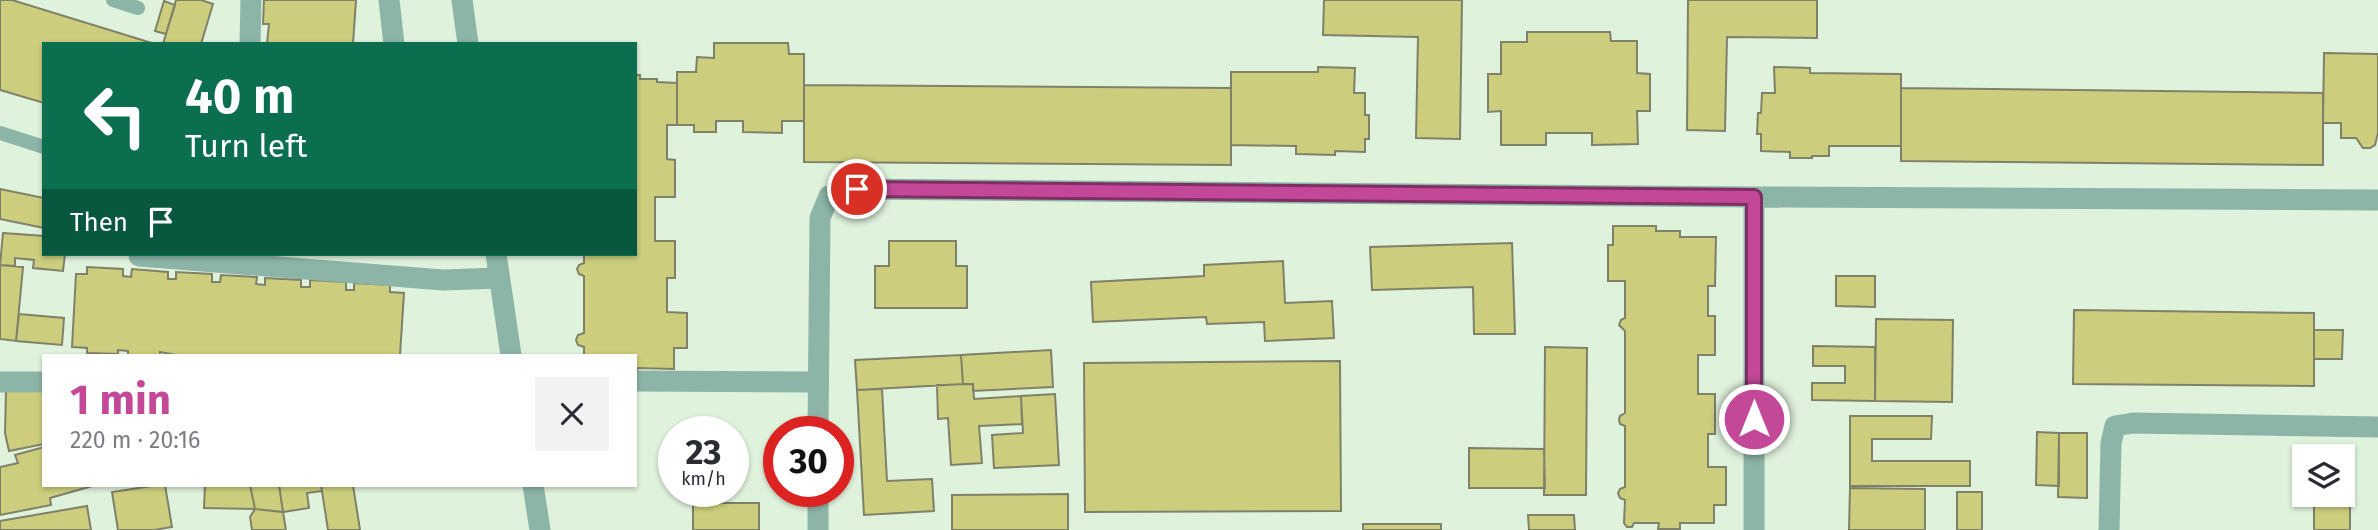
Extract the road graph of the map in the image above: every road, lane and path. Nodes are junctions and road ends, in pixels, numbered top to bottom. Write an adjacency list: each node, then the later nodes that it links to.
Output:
1 (113, 0): 5 (lane)
2 (251, 0): 6 (street)
3 (389, 0): 7 (street)
4 (462, 0): 8 (street)
5 (138, 8)
6 (250, 42)
7 (394, 42)
8 (468, 42)
9 (0, 133): 10 (lane)
10 (42, 146)
11 (1754, 197): 12 (street); 20 (street); 27 (street)
12 (2378, 200)
13 (139, 256): 15 (street)
14 (496, 256): 15 (street)
15 (499, 278): 16 (street)
16 (511, 354)
17 (637, 381): 20 (street)
18 (0, 382): 19 (street)
19 (42, 382)
20 (817, 382): 21 (street)
21 (817, 416)
22 (2378, 427): 28 (street)
23 (533, 487): 25 (street)
24 (818, 507): 26 (street)
25 (540, 530)
26 (818, 530)
27 (1754, 530)
28 (2109, 530)

